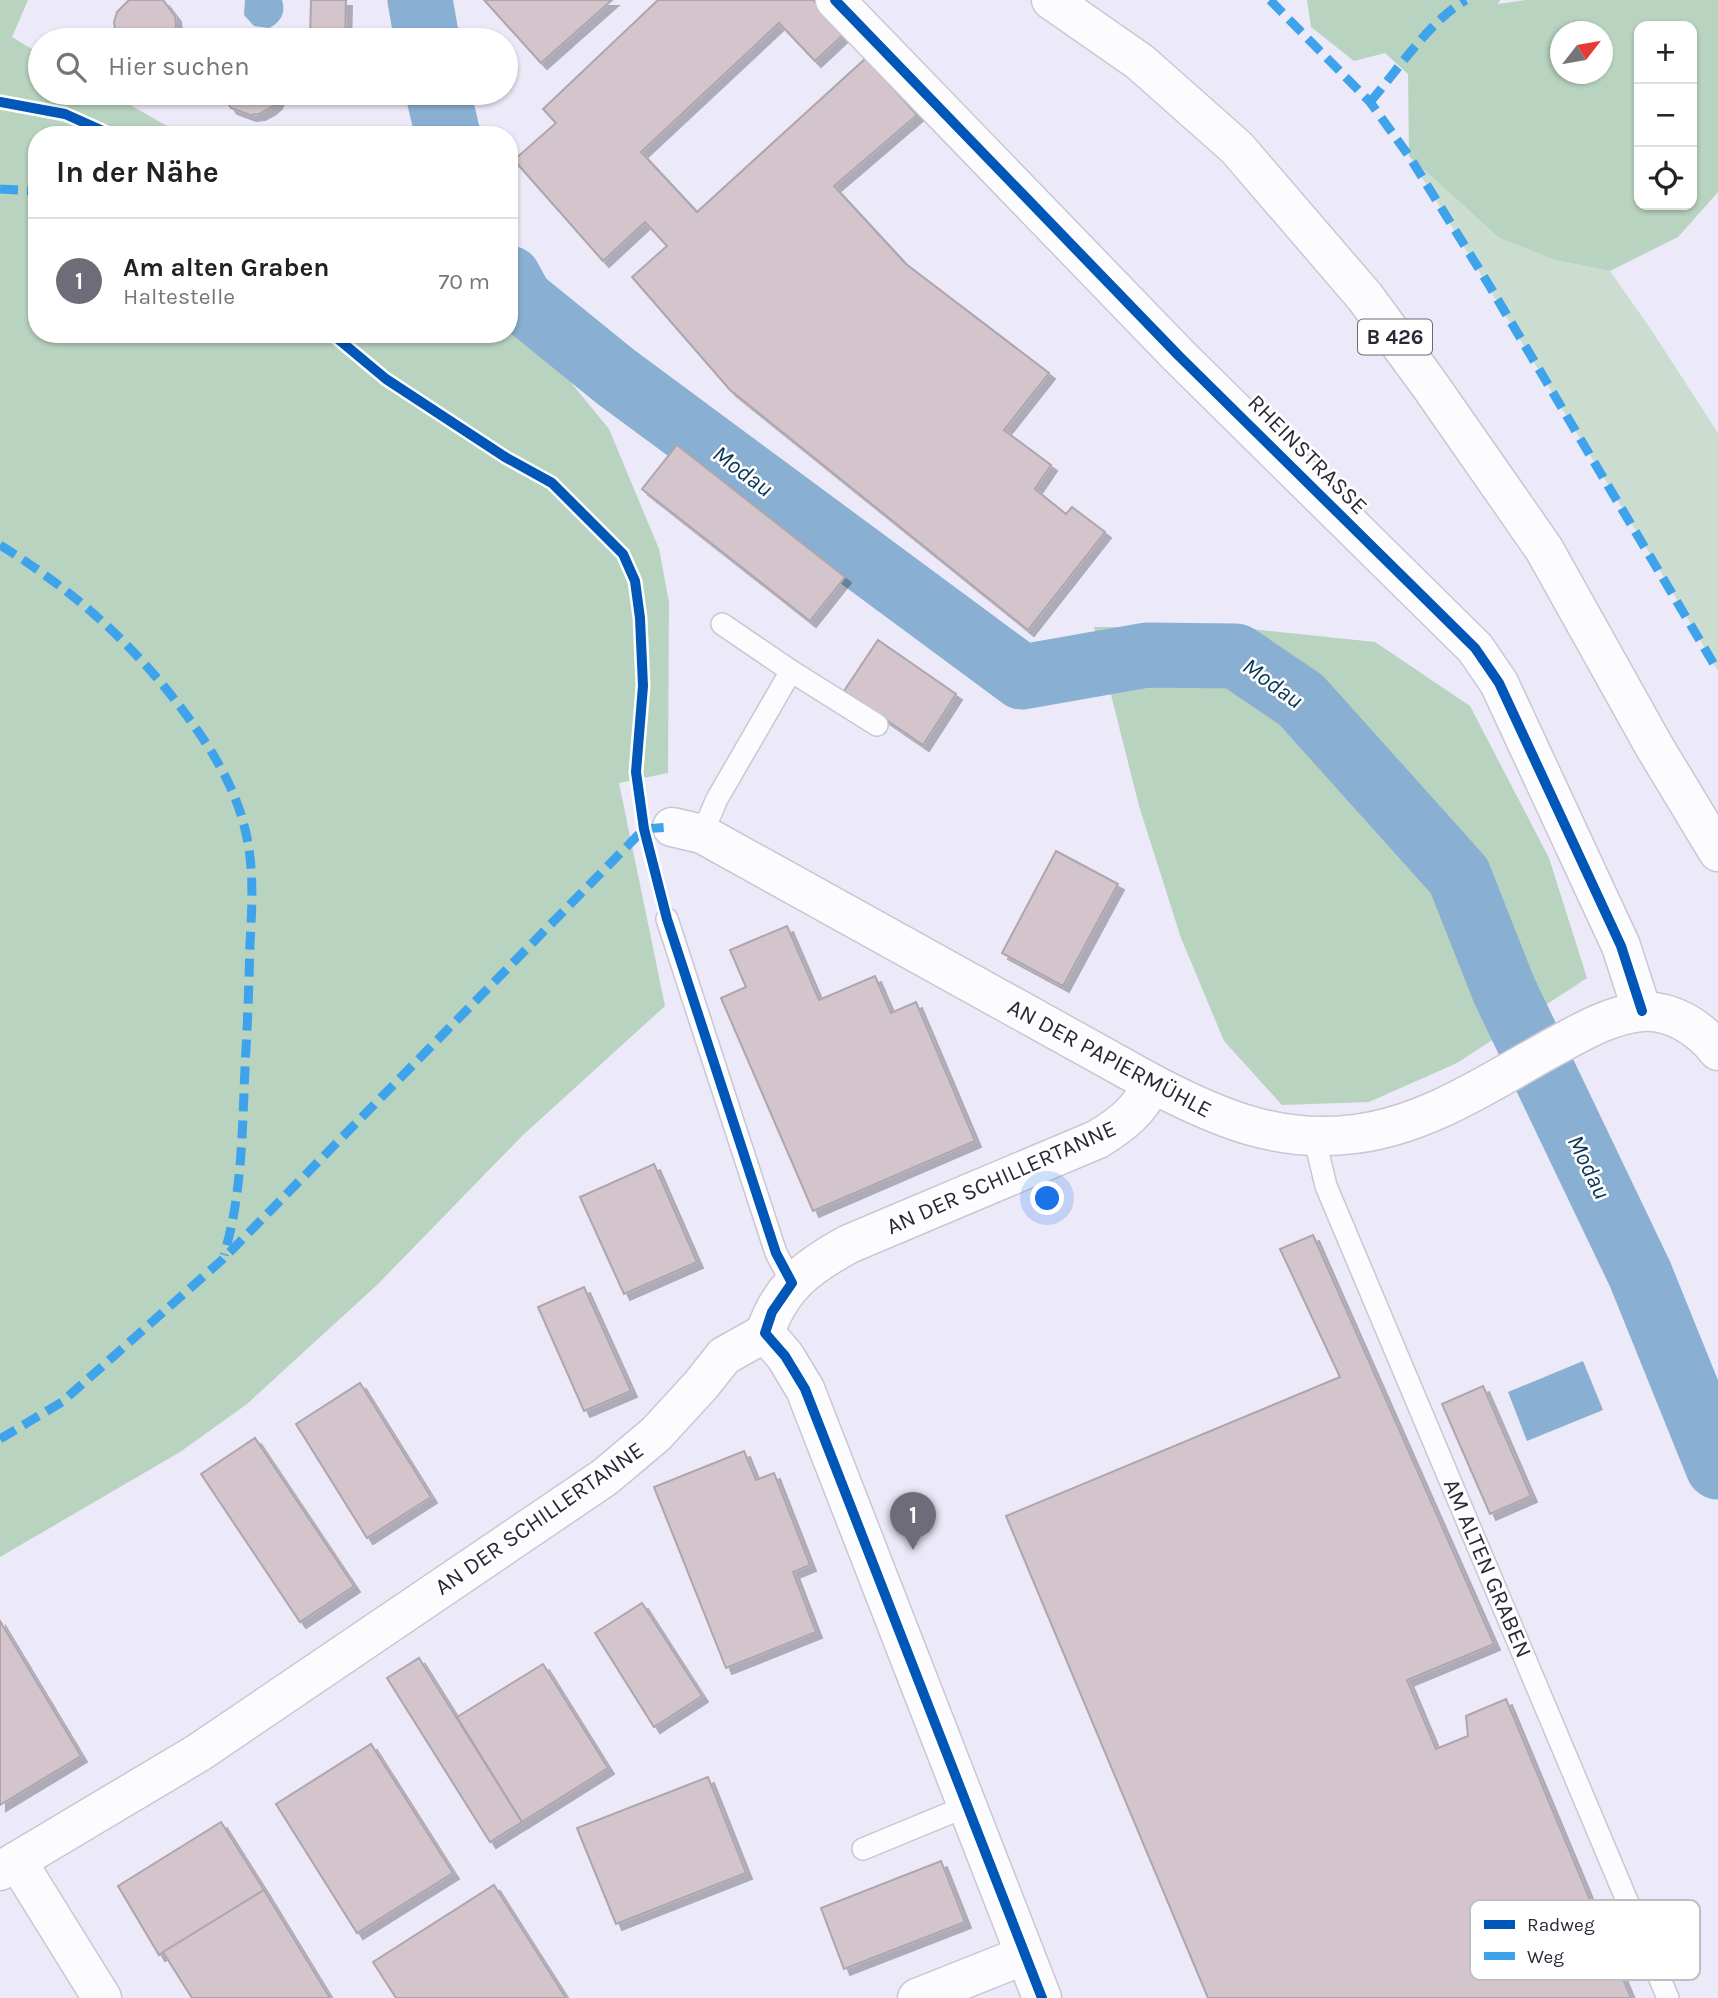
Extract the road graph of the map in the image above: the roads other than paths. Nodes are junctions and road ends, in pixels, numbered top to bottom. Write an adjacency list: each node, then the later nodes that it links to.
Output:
1 (835, 0): 9 (street, RHEINSTRASSE)
2 (1051, 0): 7 (street, B 426)
3 (722, 624): 4 (lane)
4 (791, 671): 5 (lane); 6 (lane)
5 (877, 725)
6 (687, 830): 11 (street, AN DER PAPIERMÜHLE)
7 (1718, 852)
8 (667, 919): 13 (lane)
9 (1642, 1011): 10 (street, AN DER PAPIERMÜHLE); 12 (street, AN DER PAPIERMÜHLE)
10 (1718, 1051)
11 (1153, 1084): 12 (street, AN DER PAPIERMÜHLE); 13 (street, AN DER SCHILLERTANNE)
12 (1314, 1136): 18 (lane, AM ALTEN GRABEN)
13 (792, 1283): 14 (street, AN DER SCHILLERTANNE)
14 (765, 1333): 15 (street); 17 (street, AN DER SCHILLERTANNE)
15 (967, 1806): 16 (lane); 19 (street)
16 (863, 1849)
17 (9, 1866): 21 (street)
18 (1627, 1900)
19 (1025, 1955): 22 (street); 23 (street)
20 (1660, 1980): 24 (lane, AM ALTEN GRABEN)
21 (102, 1998)
22 (917, 1998)
23 (1042, 1998)
24 (1668, 1998)

